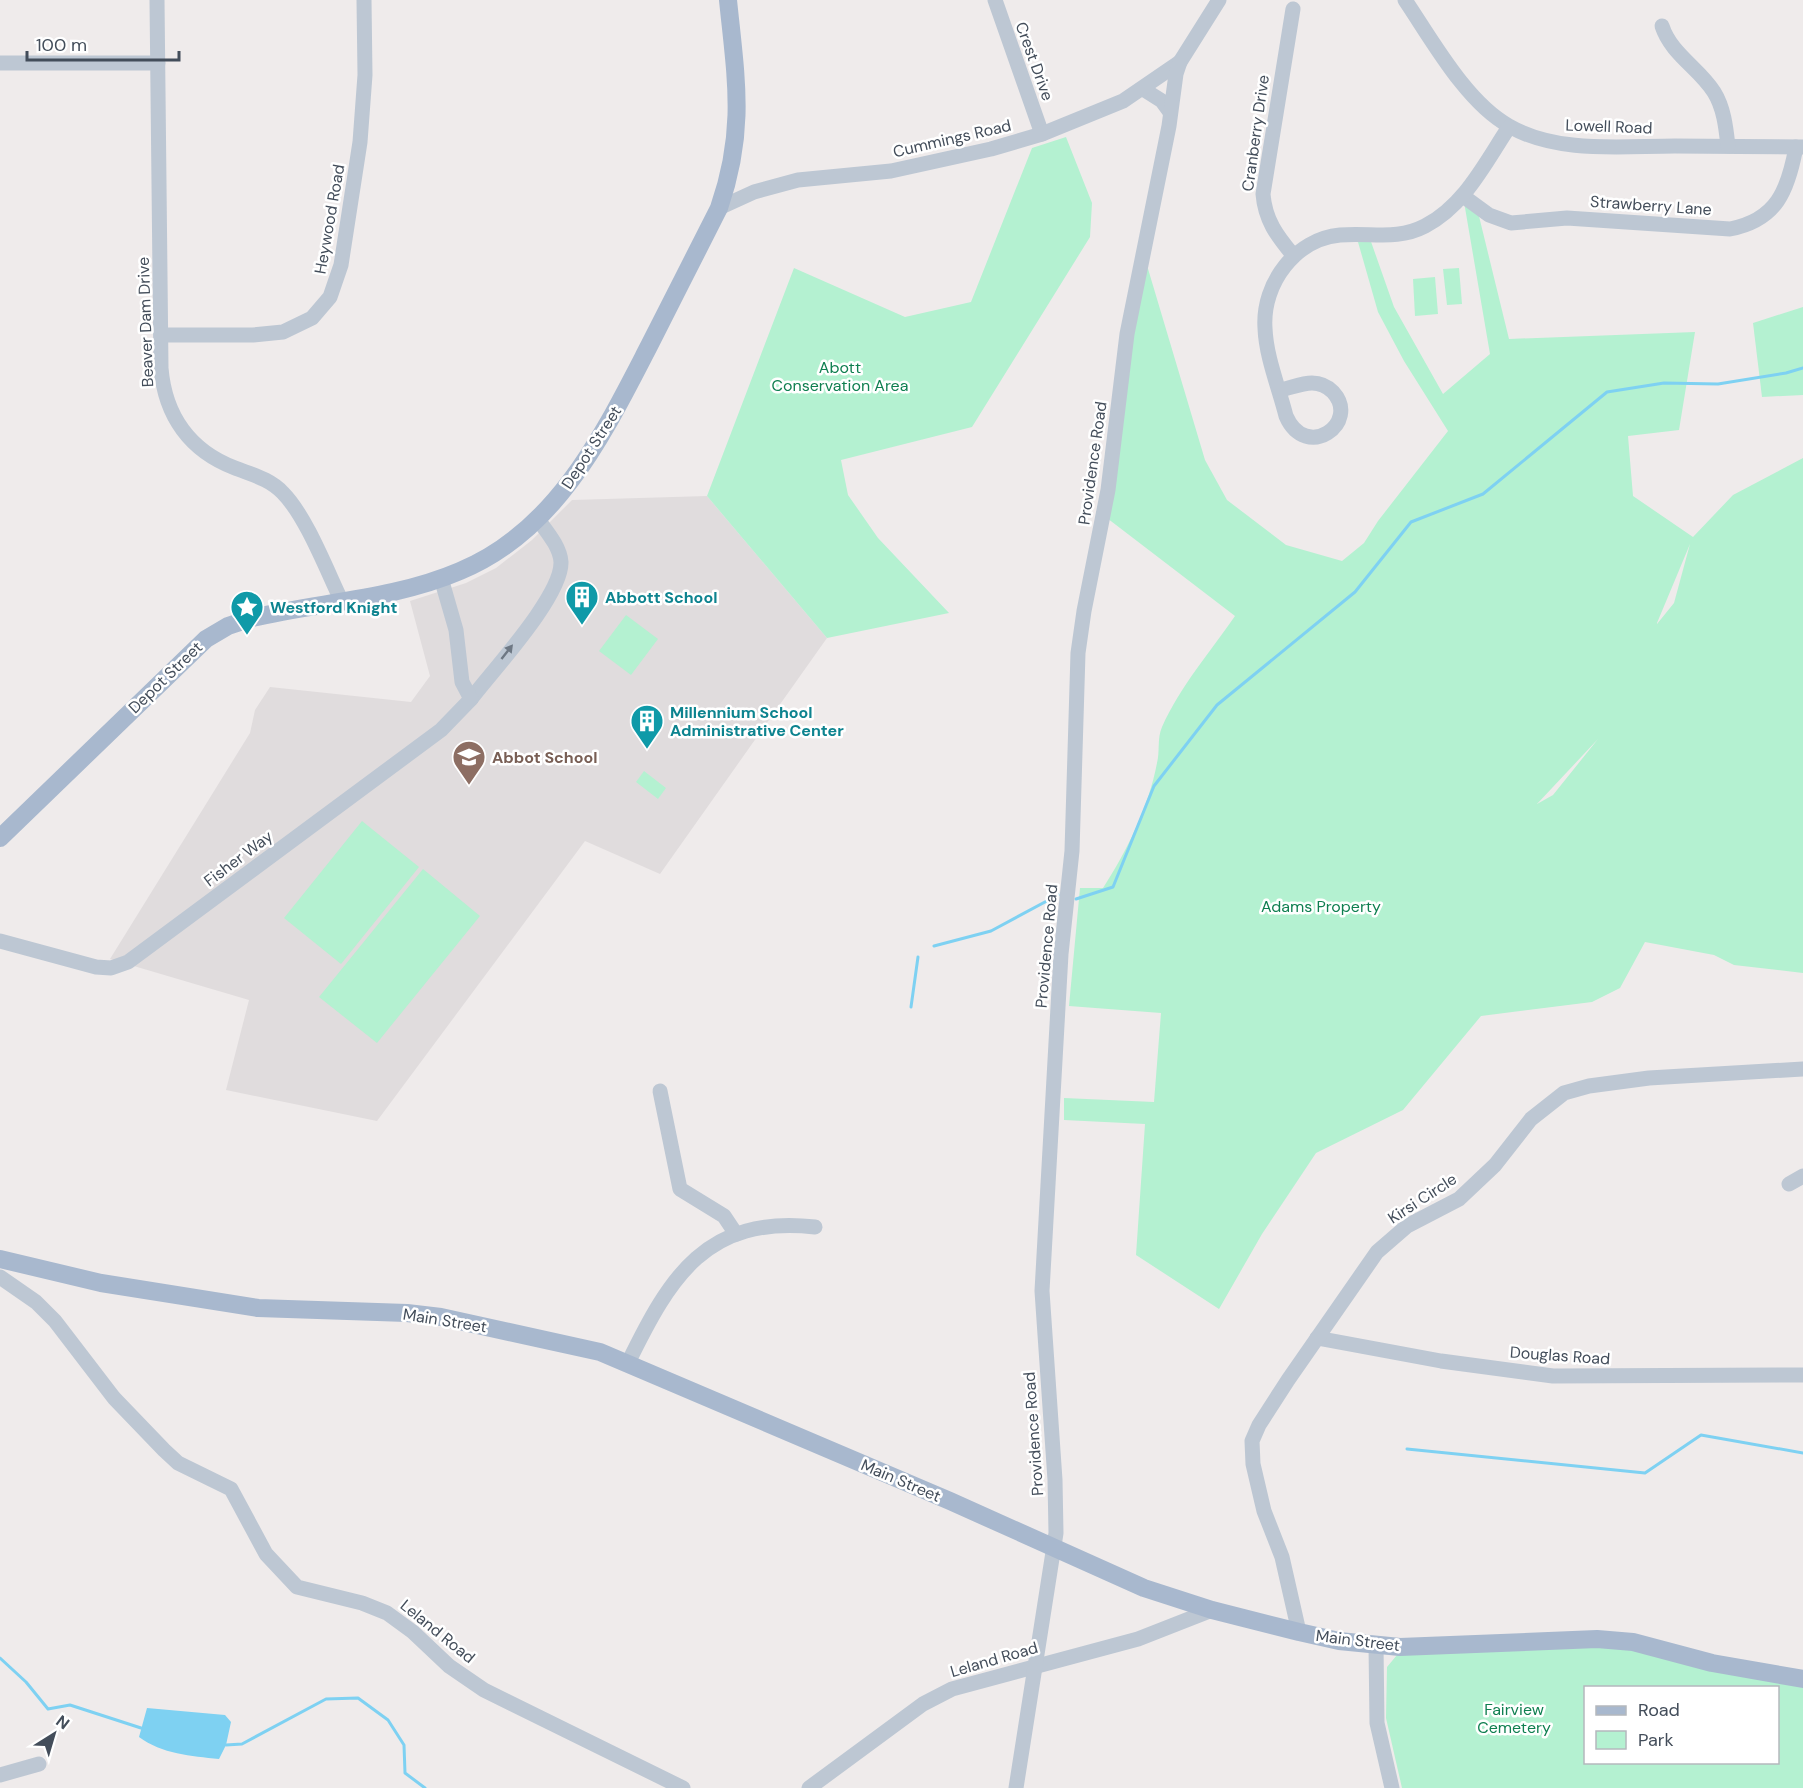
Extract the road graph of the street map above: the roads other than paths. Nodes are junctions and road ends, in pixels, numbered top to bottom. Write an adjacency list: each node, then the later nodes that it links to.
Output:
1 (157, 0): 11 (street, Beaver Dam Drive)
2 (364, 0): 21 (street, Heywood Road)
3 (728, 0): 19 (main road, Depot Street)
4 (995, 0): 15 (street, Crest Drive)
5 (1219, 0): 9 (street, Providence Road)
6 (1405, 0): 14 (street, Lowell Road)
7 (1293, 9): 20 (street, Cranberry Drive)
8 (1662, 26): 16 (street)
9 (1180, 62): 12 (street, Cummings Road); 13 (street, Providence Road)
10 (0, 63): 11 (street)
11 (158, 63): 21 (street, Beaver Dam Drive)
12 (1143, 89): 13 (street); 15 (street, Cummings Road)
13 (1170, 112): 40 (street, Providence Road)
14 (1509, 127): 16 (street, Lowell Road); 18 (street)
15 (1042, 134): 19 (street, Cummings Road)
16 (1728, 146): 17 (street, Lowell Road)
17 (1799, 147): 18 (street, Strawberry Lane)
18 (1463, 196): 20 (street)
19 (719, 208): 23 (main road, Depot Street)
20 (1293, 255): 22 (street)
21 (161, 335): 25 (street, Beaver Dam Drive)
22 (1280, 390)
23 (537, 518): 24 (main road, Depot Street); 26 (street, Fisher Way, one-way to 23)
24 (441, 578): 25 (main road, Depot Street); 26 (street)
25 (342, 602): 27 (main road, Depot Street)
26 (471, 699): 28 (street, Fisher Way)
27 (0, 838)
28 (0, 941)
29 (1803, 1069): 37 (street, Kirsi Circle)
30 (660, 1091): 34 (street)
31 (1803, 1176): 32 (street)
32 (1789, 1184)
33 (815, 1227): 34 (street)
34 (736, 1234): 38 (street)
35 (0, 1259): 38 (main road, Main Street)
36 (0, 1277): 48 (street, Leland Road)
37 (1317, 1338): 39 (street, Douglas Road); 42 (street, Kirsi Circle)
38 (628, 1363): 40 (main road, Main Street)
39 (1803, 1375)
40 (1054, 1546): 41 (main road, Main Street); 44 (street, Providence Road)
41 (1212, 1610): 42 (main road, Main Street); 44 (street, Leland Road)
42 (1299, 1632): 43 (main road, Main Street)
43 (1376, 1646): 45 (main road, Main Street); 51 (street)
44 (1037, 1664): 49 (street, Leland Road); 50 (street, Providence Road)
45 (1803, 1679)
46 (39, 1764): 47 (street)
47 (0, 1775)
48 (683, 1788)
49 (809, 1788)
50 (1016, 1788)
51 (1392, 1788)

